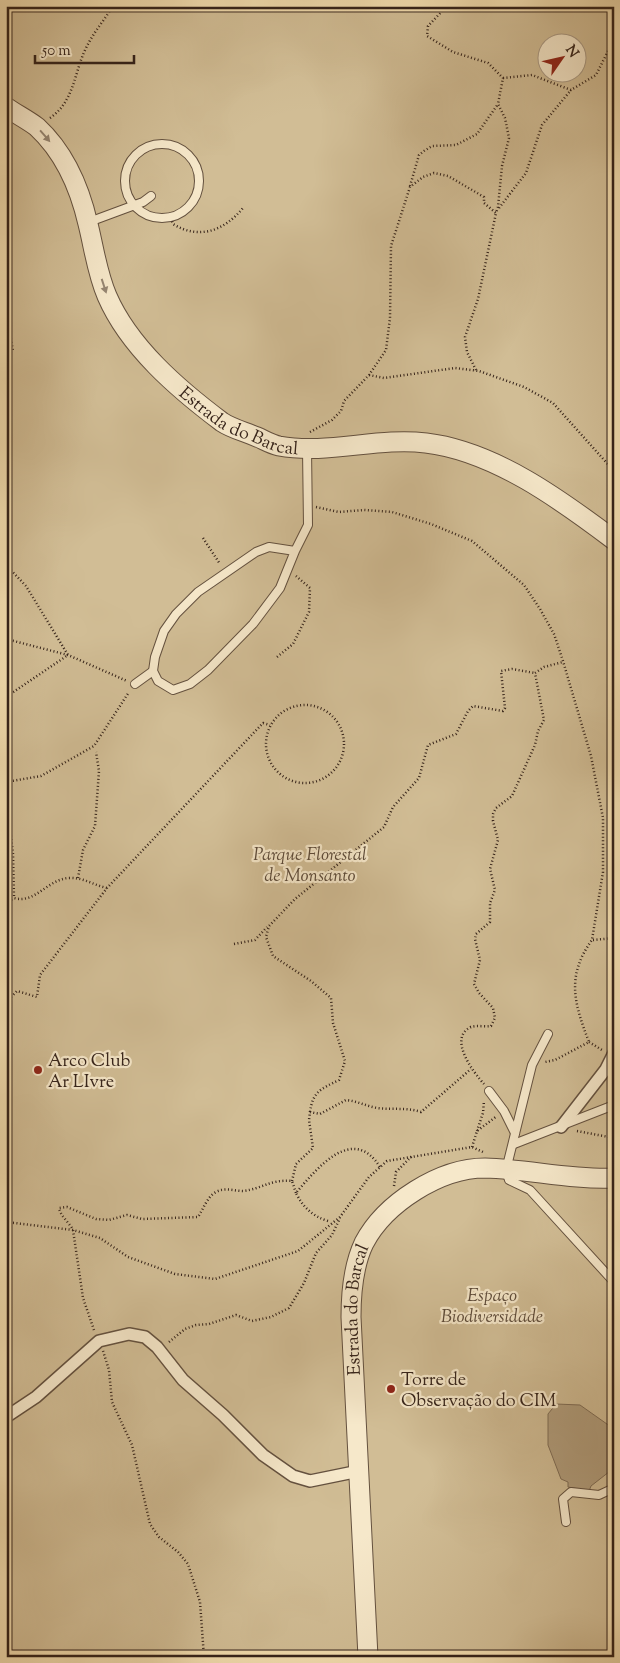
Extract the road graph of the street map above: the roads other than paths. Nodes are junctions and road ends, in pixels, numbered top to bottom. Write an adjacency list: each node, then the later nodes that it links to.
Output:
1 (6, 107): 4 (street, Estrada do Barcal, one-way to 4)
2 (151, 196): 3 (lane)
3 (133, 205): 3 (lane); 4 (lane)
4 (88, 222): 5 (street, Estrada do Barcal, one-way to 5)
5 (306, 448): 6 (street, Estrada do Barcal); 7 (lane)
6 (614, 540)
7 (295, 551): 8 (lane); 8 (lane)
8 (153, 671): 9 (lane)
9 (135, 684)
10 (548, 1034): 15 (lane)
11 (610, 1052): 14 (street)
12 (487, 1091): 15 (lane)
13 (614, 1105): 14 (lane)
14 (561, 1127): 16 (lane)
15 (515, 1133): 16 (lane)
16 (514, 1144): 17 (lane)
17 (506, 1170): 18 (street, Estrada do Barcal); 19 (lane); 21 (street, Estrada do Barcal)
18 (614, 1178)
19 (614, 1282)
20 (6, 1417): 21 (street)
21 (358, 1471): 24 (street, Estrada do Barcal)
22 (614, 1488): 23 (lane)
23 (566, 1522)
24 (368, 1657)

